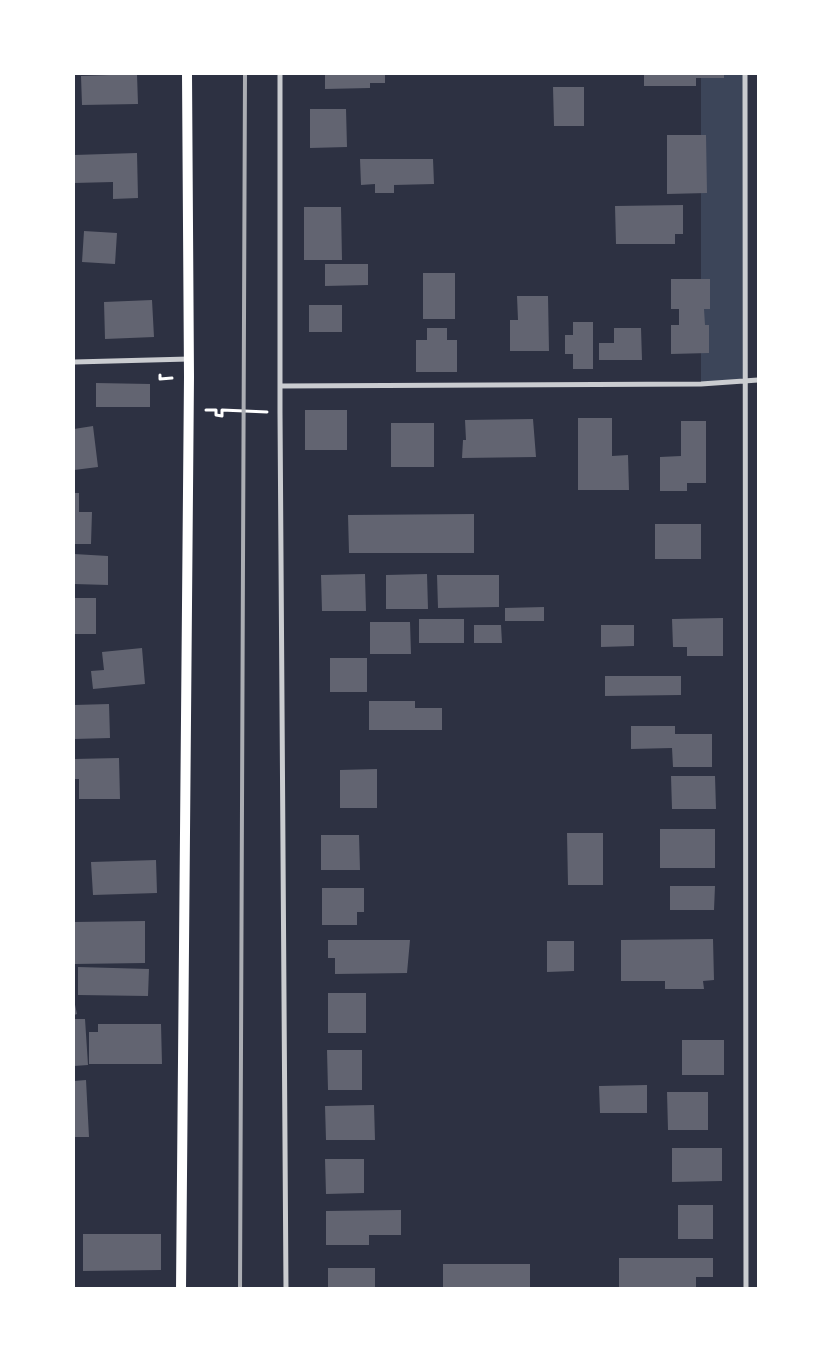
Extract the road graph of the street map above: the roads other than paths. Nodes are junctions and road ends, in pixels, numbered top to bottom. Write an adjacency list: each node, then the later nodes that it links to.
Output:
1 (187, 74): 4 (main road)
2 (280, 74): 8 (street)
3 (745, 74): 7 (street)
4 (188, 359): 5 (street); 9 (main road)
5 (74, 362)
6 (758, 380): 7 (street)
7 (746, 381): 8 (street); 11 (street)
8 (280, 386): 10 (street)
9 (181, 1288)
10 (286, 1288)
11 (746, 1288)

